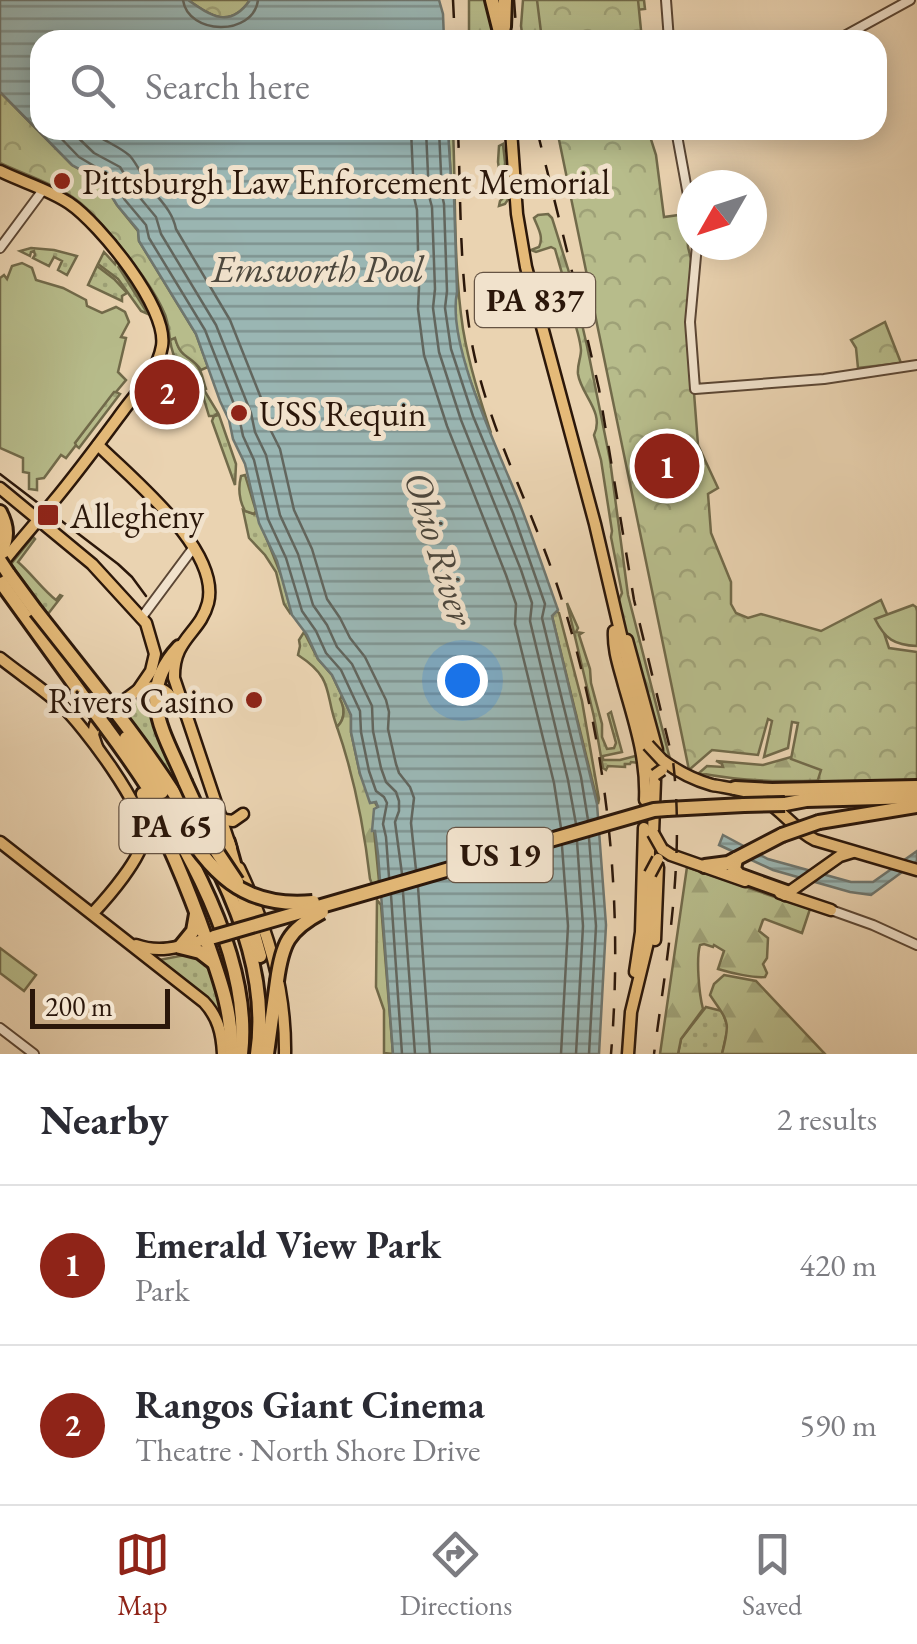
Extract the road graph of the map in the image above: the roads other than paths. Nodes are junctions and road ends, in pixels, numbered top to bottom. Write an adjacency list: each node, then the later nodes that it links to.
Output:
1 (498, 0): 4 (highway)
2 (666, 0): 5 (street)
3 (910, 0): 6 (street)
4 (501, 30)
5 (668, 30)
6 (854, 30)
7 (512, 140): 22 (main road, PA 837)
8 (678, 140): 9 (street)
9 (683, 170)
10 (0, 171): 11 (main road)
11 (43, 190): 12 (street); 15 (main road)
12 (0, 248)
13 (696, 260): 14 (street)
14 (917, 364)
15 (98, 445): 18 (main road); 19 (main road)
16 (0, 490): 18 (main road)
17 (0, 512): 20 (highway)
18 (38, 519): 21 (main road); 23 (main road)
19 (194, 547): 23 (street); 25 (main road)
20 (0, 554)
21 (2, 576): 32 (highway, PA 65); 32 (highway, bridge)
22 (606, 578): 24 (main road, PA 837); 35 (main road)
23 (142, 617): 26 (main road)
24 (617, 626): 35 (main road, PA 837); 39 (main road)
25 (179, 647): 26 (main road); 28 (highway); 30 (main road)
26 (154, 650): 29 (main road)
27 (0, 658): 31 (main road)
28 (156, 687): 29 (main road); 30 (highway); 34 (main road)
29 (138, 690): 32 (main road)
30 (167, 701): 34 (main road); 54 (highway, bridge)
31 (64, 708): 32 (main road); 33 (main road)
32 (106, 718): 33 (main road); 42 (highway, PA 65); 54 (highway, bridge); 58 (highway); 71 (highway, PA 65)
33 (97, 747): 60 (main road)
34 (197, 752): 41 (main road)
35 (657, 760): 37 (main road); 39 (main road)
36 (917, 787): 37 (highway)
37 (735, 788): 46 (main road)
38 (917, 802): 39 (highway, US 19, bridge); 48 (highway, bridge)
39 (655, 806): 43 (main road, bridge); 57 (highway, US 19, bridge)
40 (244, 814): 41 (main road)
41 (220, 816): 44 (main road)
42 (191, 822): 67 (highway, PA 65); 72 (highway)
43 (649, 831): 49 (main road, bridge); 49 (main road, bridge); 66 (main road)
44 (226, 837): 67 (highway); 74 (main road)
45 (0, 842): 60 (main road)
46 (826, 844): 47 (main road); 51 (main road)
47 (854, 851): 51 (main road); 52 (main road)
48 (736, 859): 50 (highway); 55 (highway)
49 (661, 860): 50 (main road); 66 (main road)
50 (704, 866): 55 (main road)
51 (826, 867): 53 (main road)
52 (908, 867)
53 (807, 880): 55 (main road); 56 (main road)
54 (250, 894): 57 (highway, bridge)
55 (787, 894): 56 (main road); 59 (main road)
56 (806, 898): 59 (main road)
57 (346, 899): 61 (highway, US 19, bridge); 67 (highway, US 19, bridge)
58 (196, 910): 61 (highway); 64 (highway)
59 (831, 910): 63 (street)
60 (92, 913): 62 (main road)
61 (210, 938): 64 (main road); 65 (highway)
62 (127, 940): 64 (main road); 70 (main road)
63 (917, 945)
64 (180, 947): 65 (highway)
65 (214, 964): 70 (highway)
66 (632, 1004): 75 (main road)
67 (268, 1027): 72 (highway, PA 65); 73 (highway)
68 (0, 1028): 69 (street)
69 (34, 1054)
70 (226, 1054)
71 (241, 1054)
72 (254, 1054)
73 (270, 1054)
74 (285, 1054)
75 (628, 1054)

